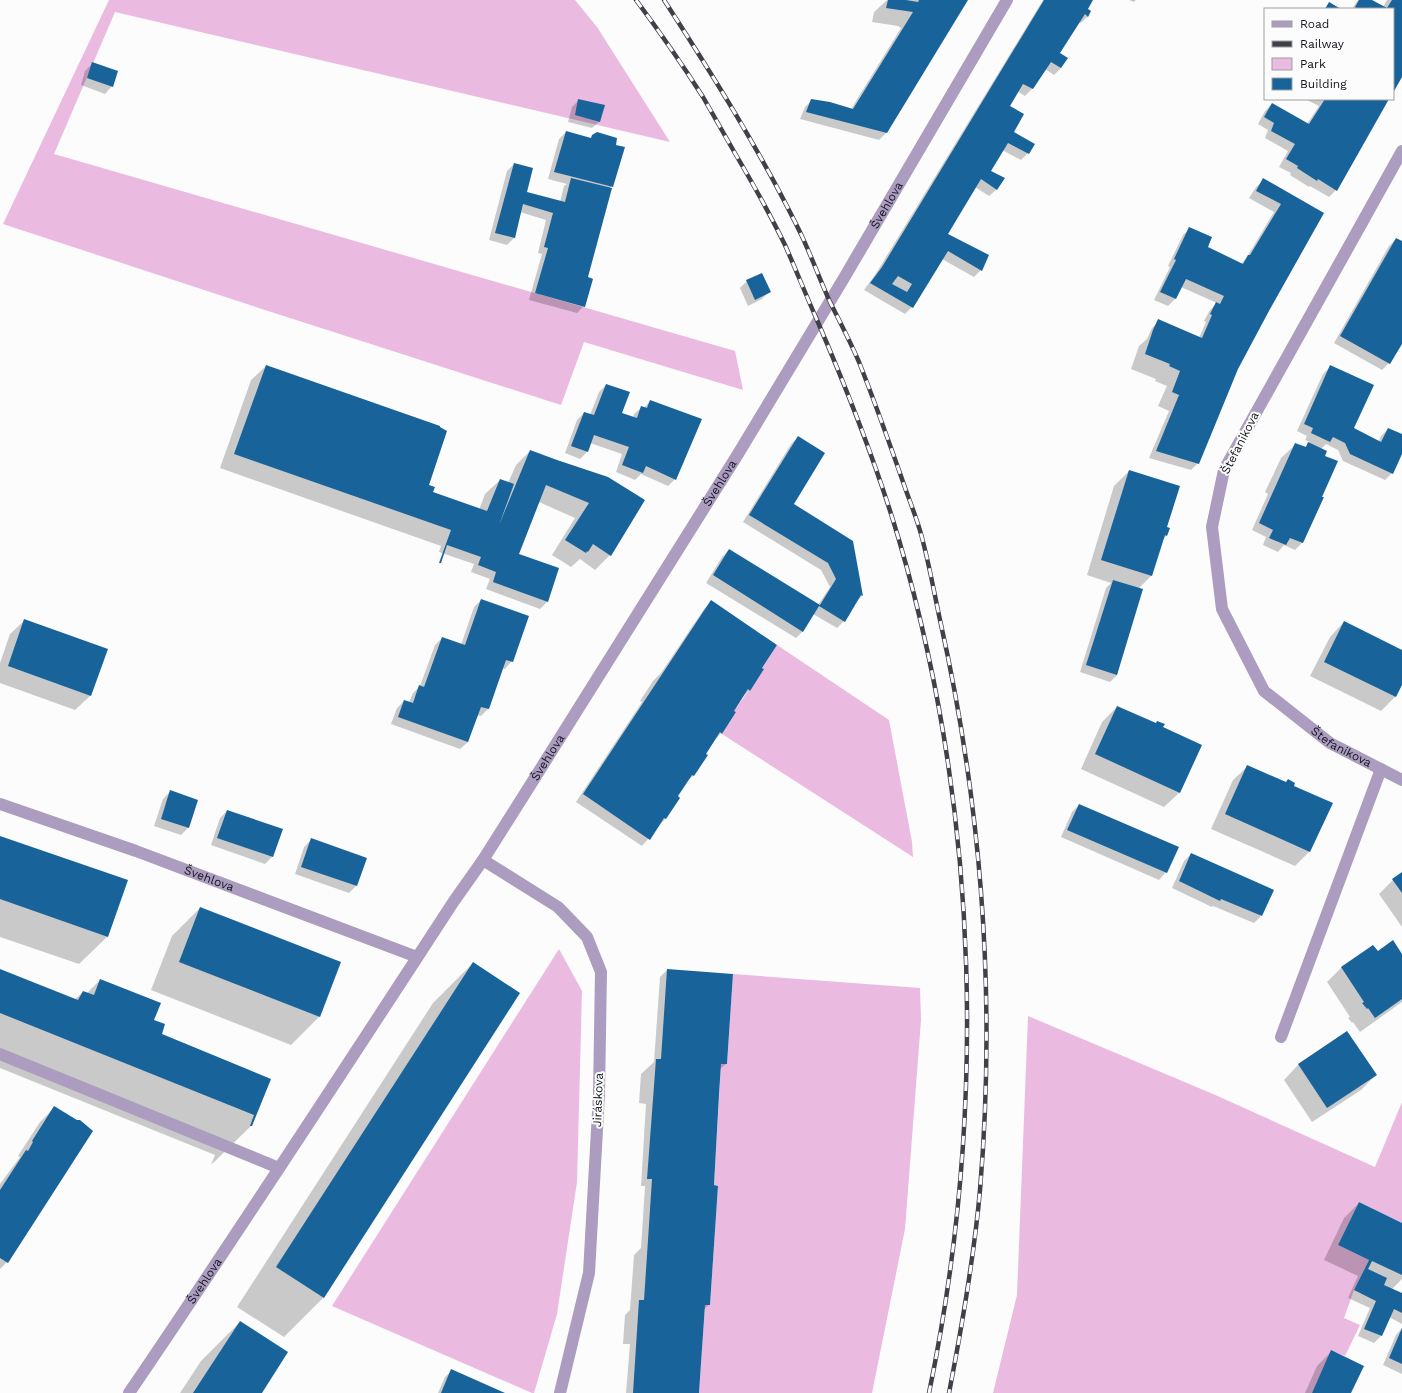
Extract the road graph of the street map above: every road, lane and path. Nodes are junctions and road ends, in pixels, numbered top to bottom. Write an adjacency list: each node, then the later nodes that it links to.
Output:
1 (1007, 0): 6 (street, Švehlova)
2 (1402, 151): 3 (street, Štefanikova)
3 (1381, 769): 4 (street, Štefanikova); 8 (street, Štefanikova)
4 (1402, 780)
5 (0, 804): 7 (street, Švehlova)
6 (483, 860): 7 (street, Švehlova); 12 (street, Jiráskova)
7 (417, 957): 10 (street, Švehlova)
8 (1281, 1037)
9 (0, 1054): 10 (street)
10 (279, 1168): 11 (street, Švehlova)
11 (129, 1393)
12 (560, 1393)

